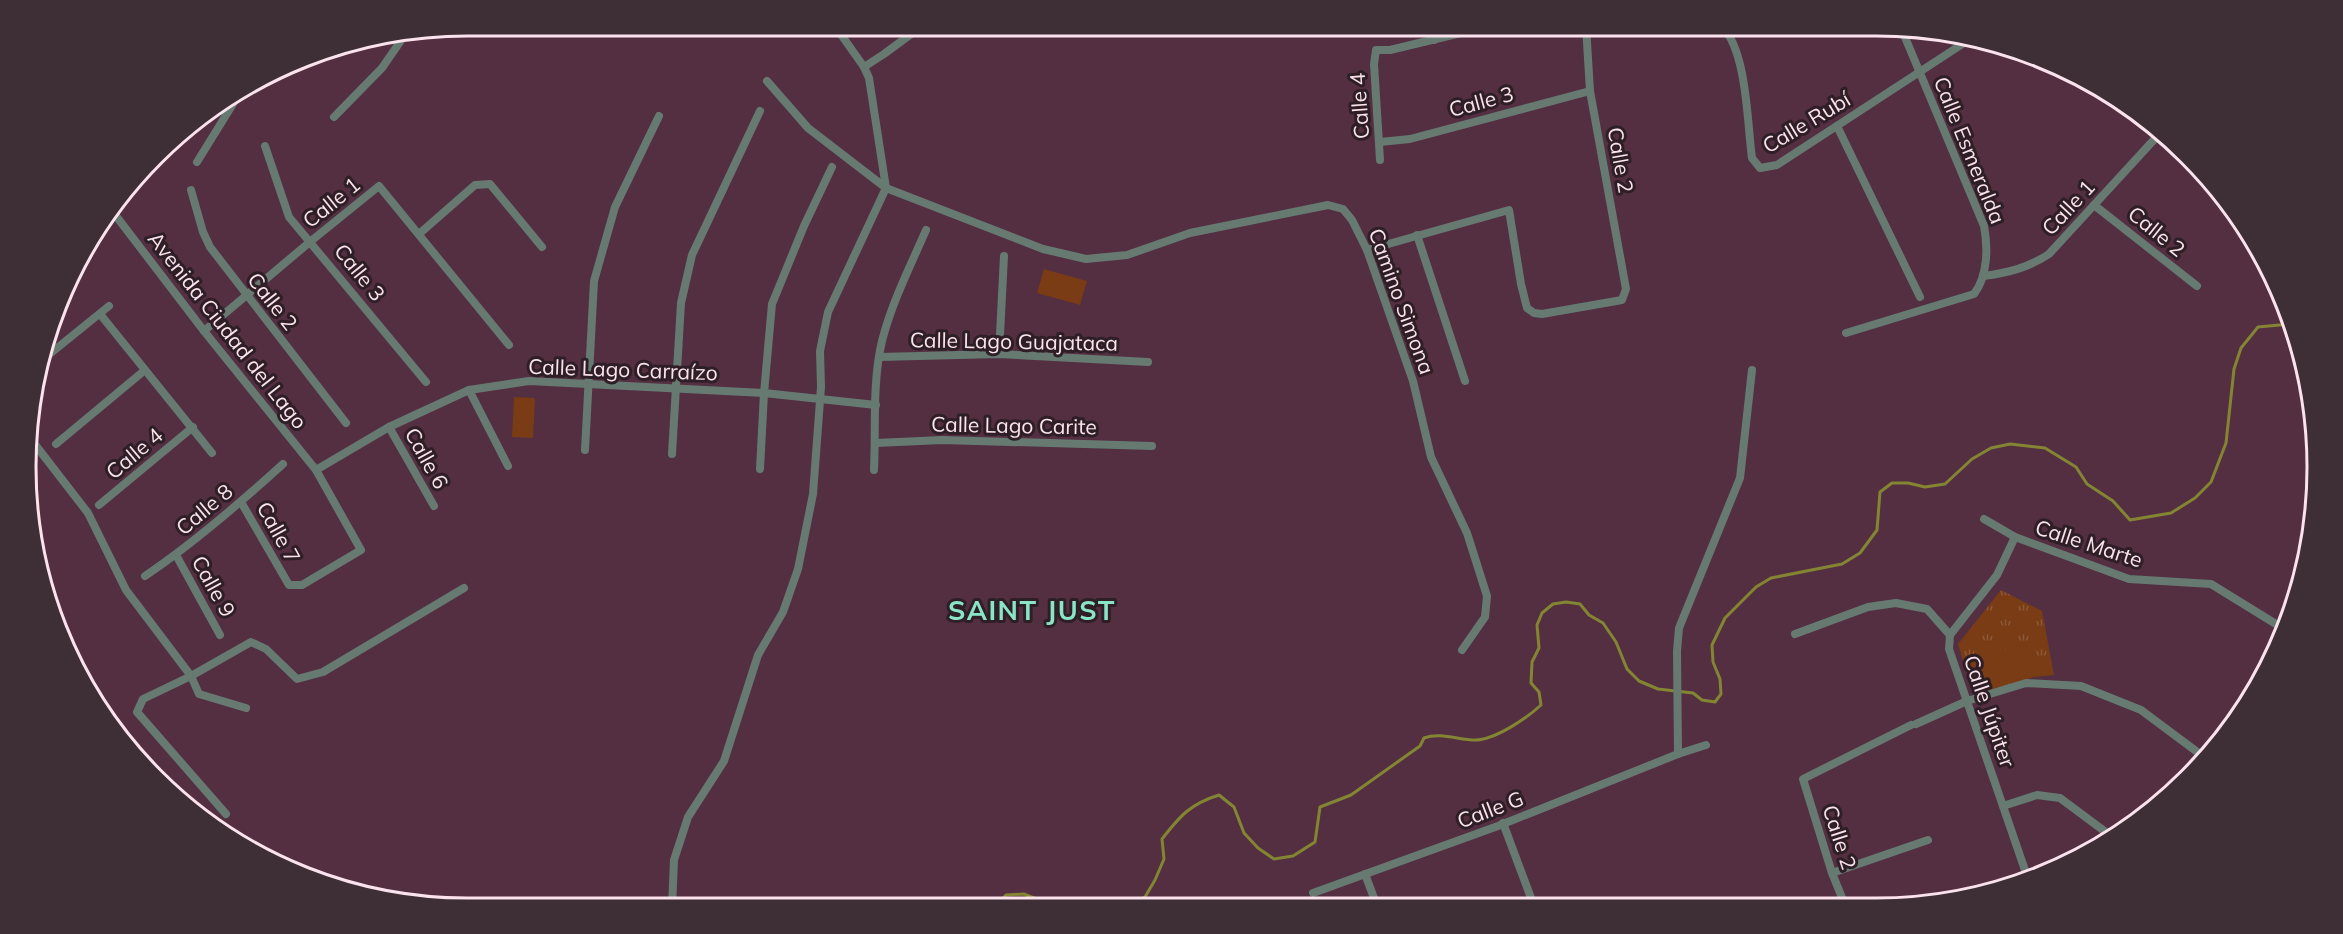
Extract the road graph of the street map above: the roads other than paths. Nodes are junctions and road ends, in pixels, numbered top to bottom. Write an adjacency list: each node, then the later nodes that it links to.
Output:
1 (842, 36): 11 (street)
2 (908, 36): 11 (street)
3 (1433, 36): 8 (street)
4 (1450, 36): 8 (street)
5 (1587, 36): 14 (street, Calle 2)
6 (1731, 36): 19 (street, Calle Rubí)
7 (1905, 37): 12 (street, Calle Esmeralda)
8 (1434, 40): 21 (street, Calle 4)
9 (400, 42): 17 (street)
10 (1961, 44): 12 (street, Calle Rubí)
11 (864, 67): 26 (street)
12 (1920, 72): 19 (street, Calle Rubí); 37 (street, Calle Esmeralda)
13 (767, 81): 26 (street, Camino Simona)
14 (1590, 91): 21 (street, Calle 3); 32 (street, Calle 2)
15 (231, 107): 24 (street)
16 (760, 111): 55 (street)
17 (334, 117)
18 (659, 117): 54 (street)
19 (1837, 126): 40 (street)
20 (2155, 139): 28 (street, Calle 1)
21 (1380, 142): 23 (street, Calle 4)
22 (265, 146): 33 (street, Calle 3)
23 (1380, 160)
24 (197, 162)
25 (832, 167): 57 (street)
26 (886, 188): 35 (street, Camino Simona); 58 (street)
27 (191, 190): 39 (street, Calle 2)
28 (2094, 204): 37 (street, Calle 1); 38 (street, Calle 2)
29 (117, 217): 43 (street, Avenida Ciudad del Lago)
30 (926, 230): 48 (street)
31 (418, 234): 33 (street, Calle 1); 34 (street); 45 (street, Calle 1)
32 (1417, 235): 35 (street); 52 (street)
33 (311, 241): 39 (street, Calle 1); 53 (street, Calle 3)
34 (542, 247)
35 (1366, 250): 87 (street, Camino Simona)
36 (1004, 256): 47 (street)
37 (1983, 276): 44 (street)
38 (2197, 286)
39 (246, 296): 43 (street, Calle 1); 60 (street, Calle 2)
40 (1920, 297)
41 (109, 306): 42 (street)
42 (100, 314): 46 (street); 50 (street)
43 (204, 332): 73 (street, Avenida Ciudad del Lago)
44 (1846, 333)
45 (508, 345)
46 (52, 352)
47 (999, 354): 48 (street, Calle Lago Guajataca); 49 (street, Calle Lago Guajataca)
48 (879, 357): 59 (street)
49 (1148, 362)
50 (145, 370): 62 (street); 64 (street)
51 (1752, 370): 93 (street)
52 (1465, 381)
53 (426, 382)
54 (588, 384): 55 (street, Calle Lago Carraízo); 56 (street, Calle Lago Carraízo); 67 (street)
55 (676, 389): 57 (street, Calle Lago Carraízo); 69 (street)
56 (469, 390): 61 (street, Calle Lago Carraízo); 71 (street)
57 (764, 393): 58 (street, Calle Lago Carraízo); 72 (street)
58 (821, 399): 59 (street, Calle Lago Carraízo); 103 (street)
59 (876, 405): 63 (street)
60 (346, 423)
61 (389, 427): 73 (street, Calle Lago Carraízo); 77 (street, Calle 6)
62 (193, 428): 68 (street); 76 (street, Calle 4)
63 (876, 443): 65 (street, Calle Lago Carite); 74 (street)
64 (56, 444)
65 (1152, 446)
66 (37, 447): 88 (street)
67 (585, 450)
68 (212, 453)
69 (672, 454)
70 (283, 464): 75 (street, Calle 8)
71 (508, 466)
72 (760, 469)
73 (316, 470): 75 (street, Calle 7)
74 (874, 470)
75 (242, 502): 80 (street, Calle 8)
76 (99, 506)
77 (434, 506)
78 (1984, 519): 79 (street, Calle Marte)
79 (2015, 537): 83 (street, Calle Marte); 86 (street, Calle Júpiter)
80 (176, 555): 81 (street, Calle 8); 85 (street, Calle 9)
81 (145, 576)
82 (465, 588): 88 (street)
83 (2277, 625)
84 (1794, 634): 86 (street)
85 (220, 635)
86 (1950, 635): 89 (street, Calle Júpiter)
87 (1462, 650)
88 (191, 676): 90 (street); 95 (street)
89 (1967, 702): 92 (street); 94 (street, Calle Júpiter); 100 (street, Calle 2)
90 (246, 708)
91 (1706, 745): 93 (street, Calle G)
92 (2198, 753)
93 (1678, 754): 96 (street, Calle G)
94 (2003, 806): 97 (street); 99 (street, Calle Júpiter)
95 (226, 814)
96 (1503, 823): 101 (street, Calle G); 105 (street)
97 (2105, 832)
98 (1928, 840): 100 (street)
99 (2025, 871)
100 (1832, 873): 106 (street, Calle 2)
101 (1365, 874): 102 (street, Calle G); 104 (street)
102 (1313, 893)
103 (672, 898)
104 (1374, 898)
105 (1531, 898)
106 (1842, 898)

